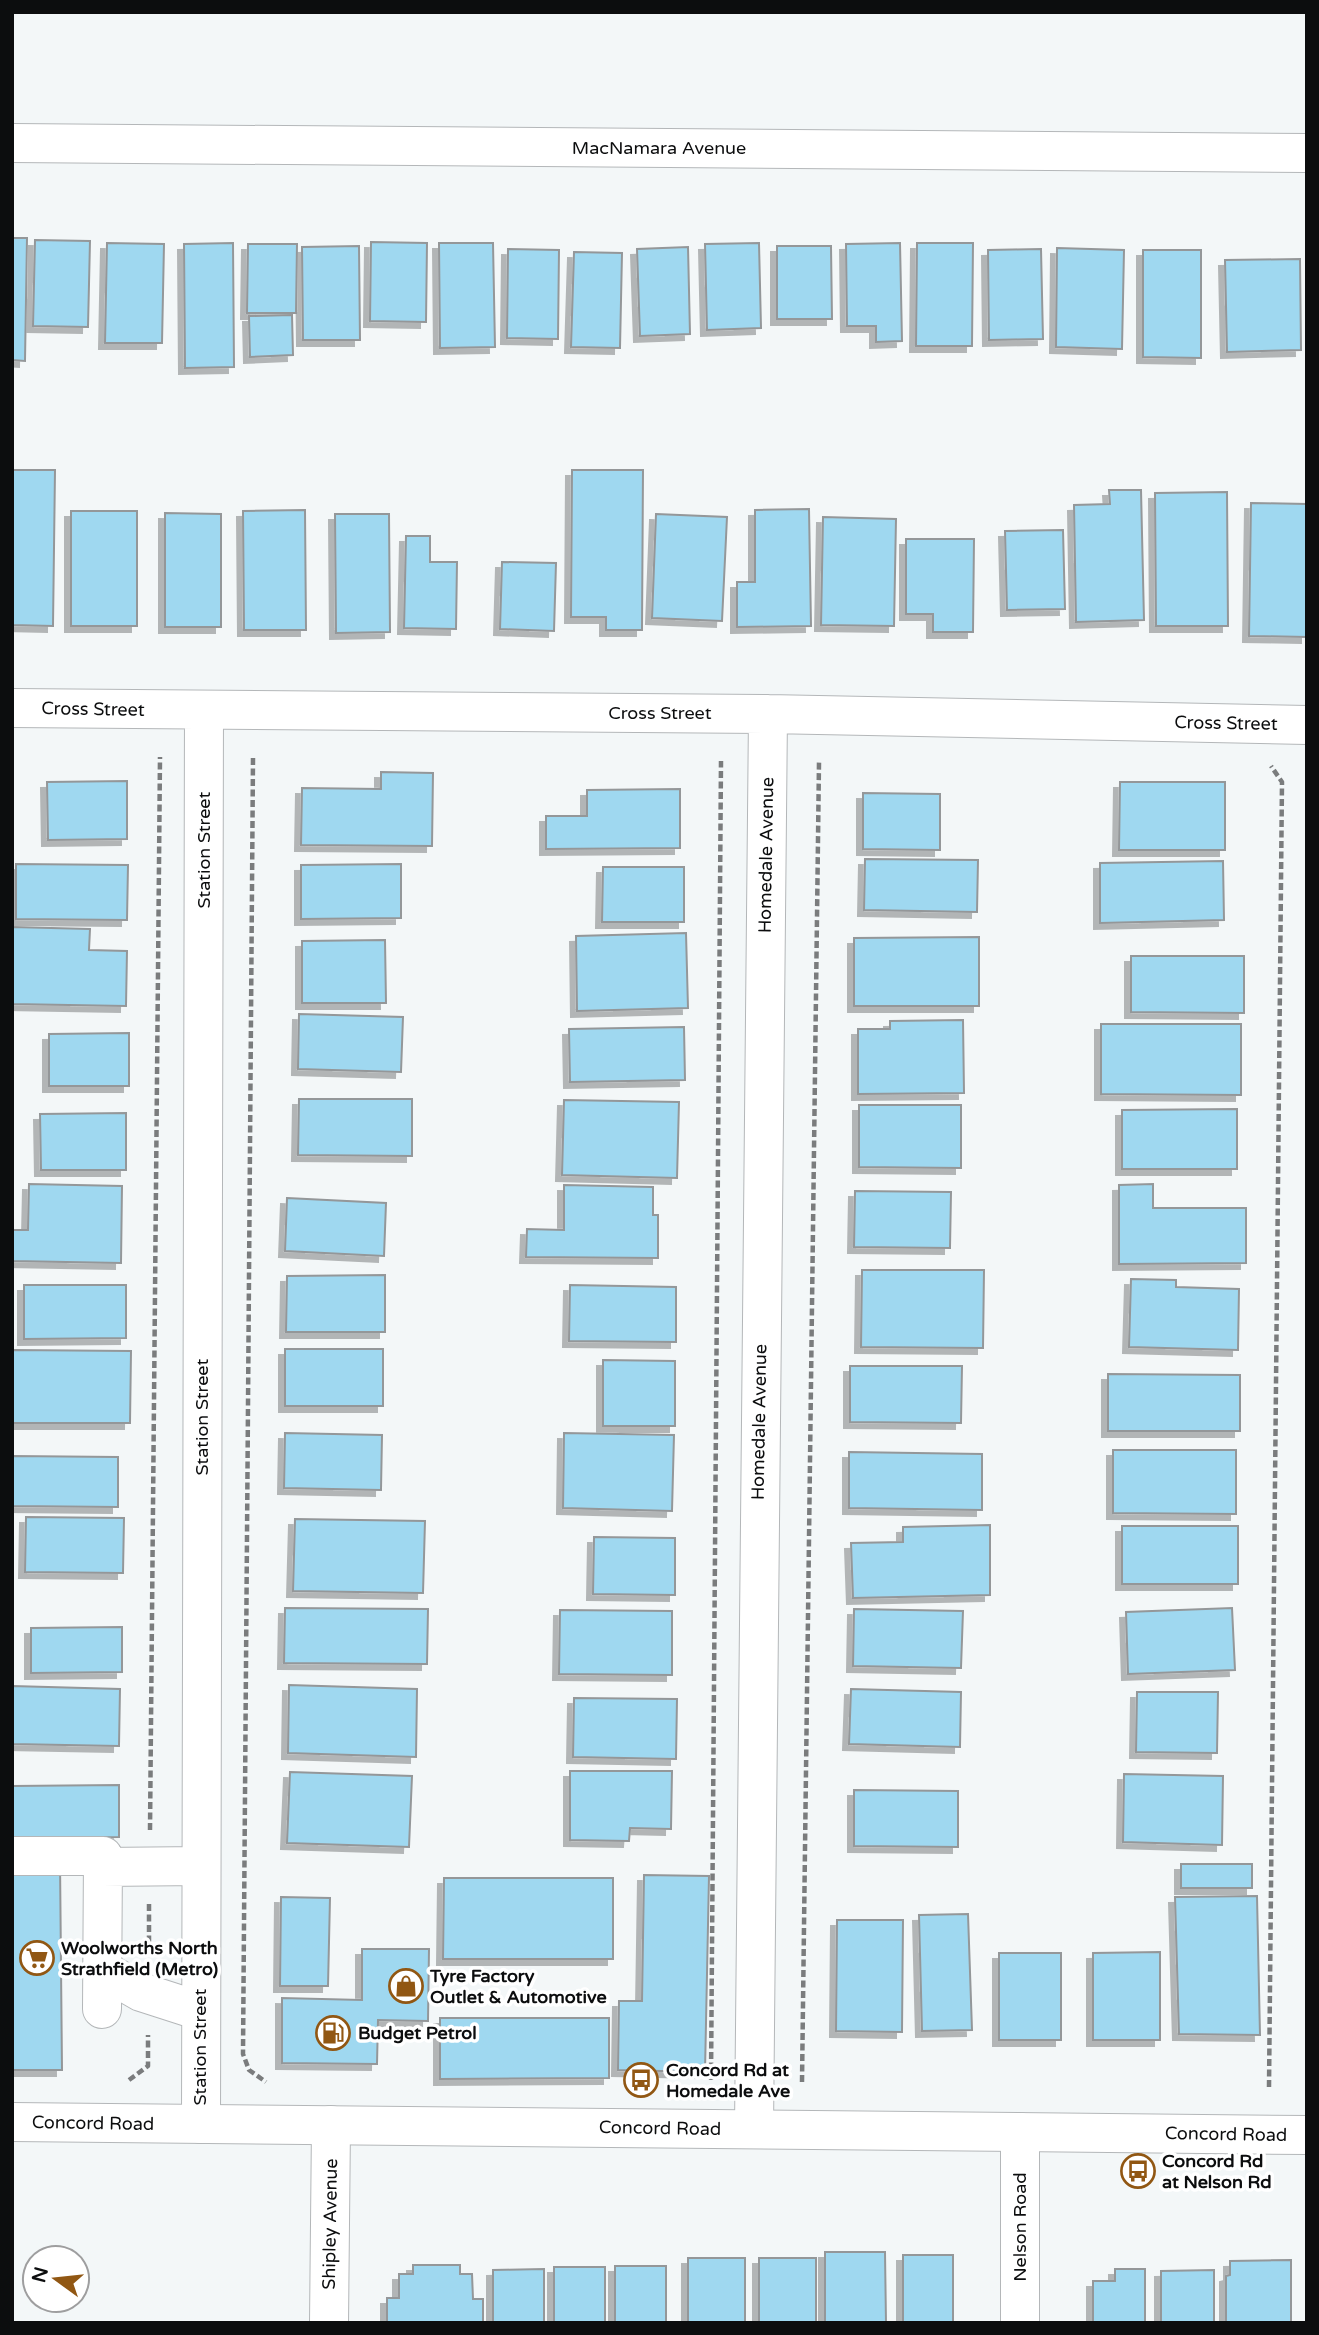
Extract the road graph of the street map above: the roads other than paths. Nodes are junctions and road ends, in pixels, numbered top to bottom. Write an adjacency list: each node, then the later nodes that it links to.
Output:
1 (12, 143): 2 (street, MacNamara Avenue)
2 (1307, 153)
3 (12, 708): 4 (street, Cross Street)
4 (204, 710): 5 (street, Cross Street); 8 (street, Station Street)
5 (768, 714): 6 (street, Cross Street); 16 (street, Homedale Avenue)
6 (1307, 725)
7 (12, 1856): 9 (street)
8 (200, 1866): 9 (street); 12 (street, Station Street)
9 (102, 1867): 10 (street)
10 (102, 1969): 11 (street); 12 (street)
11 (102, 2008)
12 (200, 2011): 14 (street, Station Street)
13 (12, 2122): 14 (street, Concord Road)
14 (201, 2124): 15 (street, Concord Road)
15 (331, 2125): 16 (street, Concord Road); 19 (street, Shipley Avenue)
16 (754, 2129): 17 (street, Concord Road)
17 (1020, 2132): 18 (street, Concord Road); 20 (street, Nelson Road)
18 (1307, 2135)
19 (329, 2323)
20 (1020, 2323)

